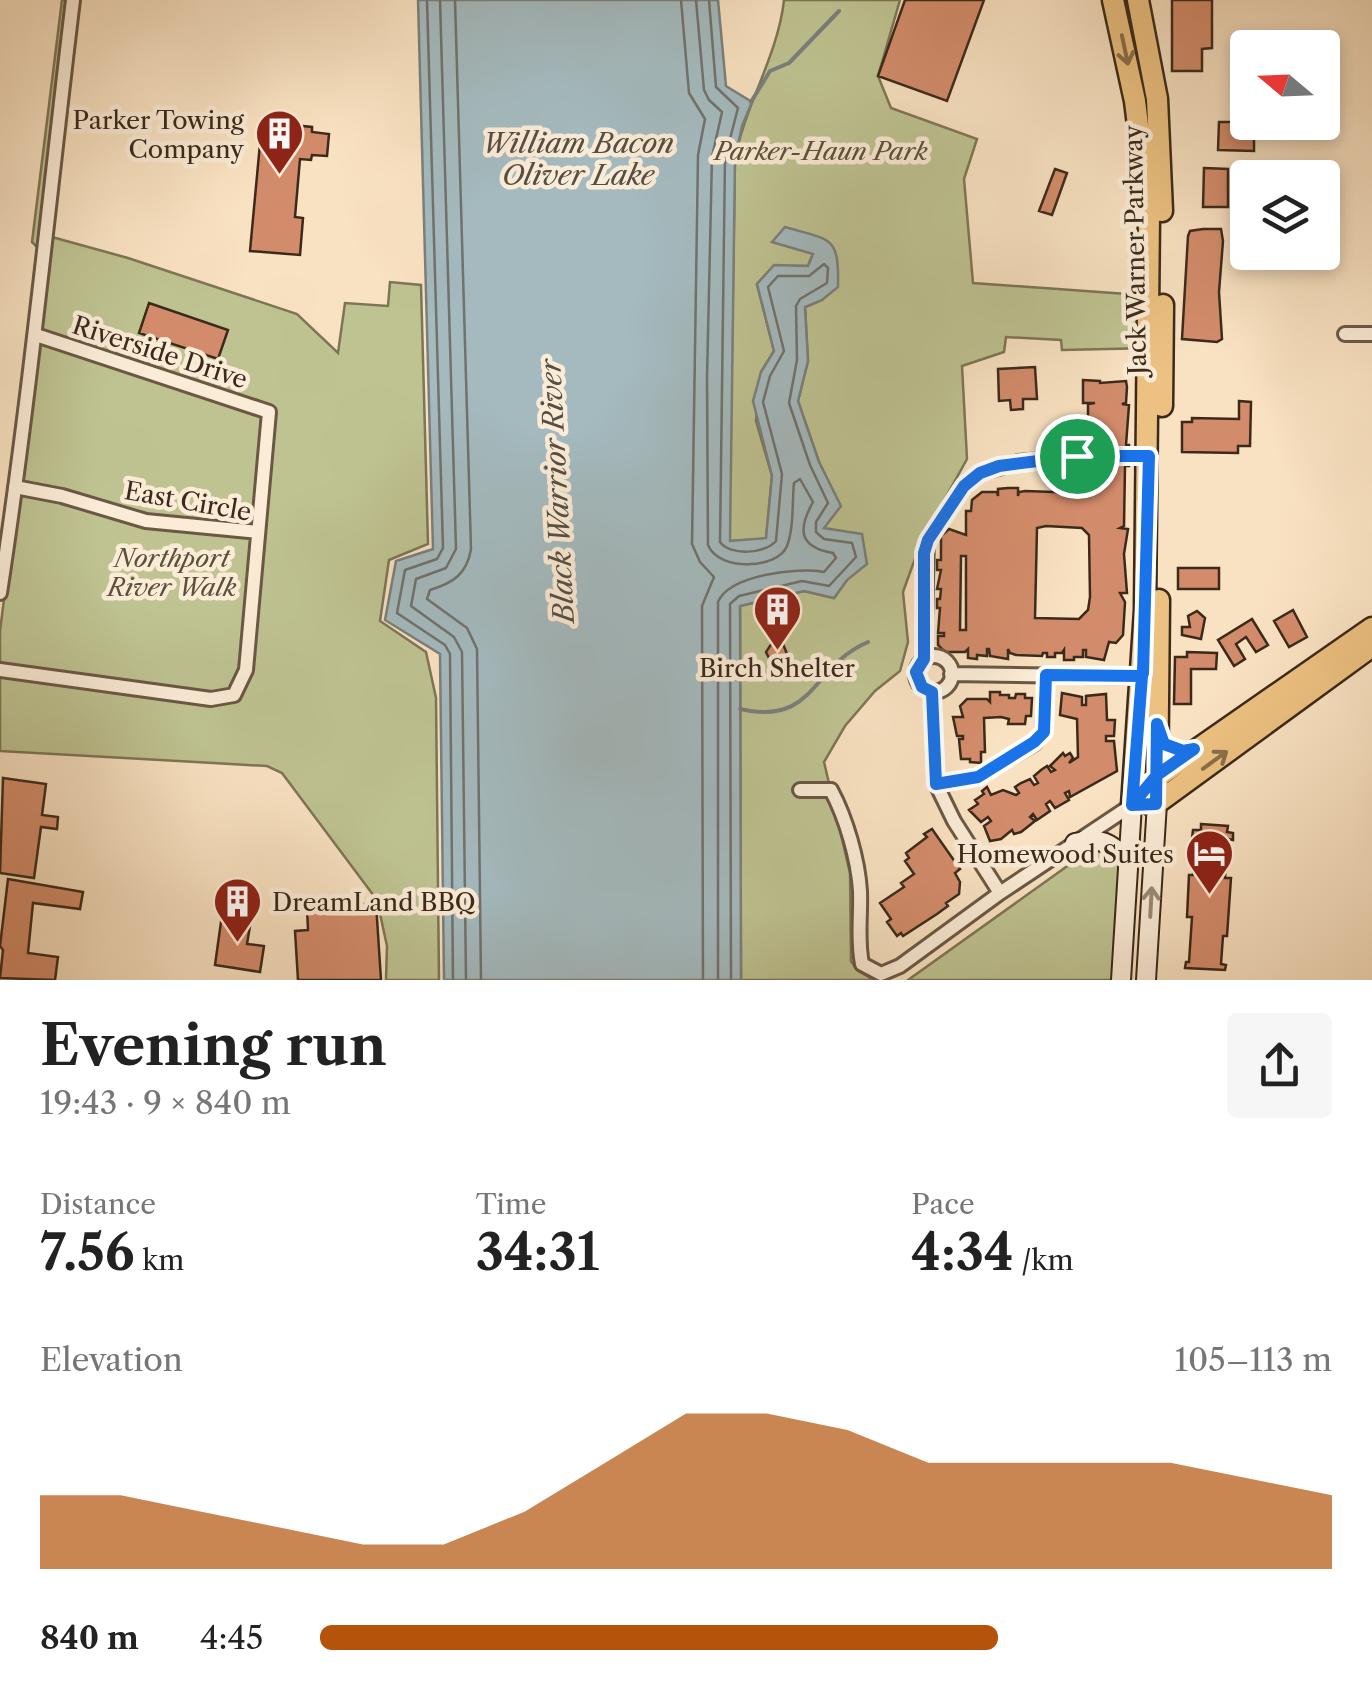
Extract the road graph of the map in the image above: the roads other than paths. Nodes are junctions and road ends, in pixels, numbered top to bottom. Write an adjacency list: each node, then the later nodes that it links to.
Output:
1 (72, 0): 6 (street)
2 (1113, 0): 7 (main road, Jack Warner Parkway, one-way to 7)
3 (1138, 0): 19 (main road, Jack Warner Parkway)
4 (1345, 334): 5 (street)
5 (1372, 334)
6 (36, 335): 8 (street); 9 (street, Riverside Drive)
7 (1149, 456): 13 (street); 17 (main road, Jack Warner Parkway)
8 (16, 488): 9 (street, East Circle); 10 (street)
9 (258, 532): 14 (street, East Circle)
10 (0, 593)
11 (1372, 628): 20 (main road)
12 (1372, 646): 24 (main road, one-way to 12)
13 (924, 659): 15 (street); 18 (street)
14 (0, 670)
15 (952, 674): 16 (street); 18 (street)
16 (1046, 675): 17 (street); 22 (street)
17 (1142, 676): 25 (main road, Jack Warner Parkway)
18 (932, 692): 22 (street)
19 (1157, 724): 20 (main road); 21 (main road, Jack Warner Parkway)
20 (1194, 749): 21 (main road)
21 (1157, 775): 24 (main road, Jack Warner Parkway); 25 (main road)
22 (936, 784): 28 (street)
23 (800, 790): 28 (street)
24 (1156, 804): 25 (main road); 30 (main road, Jack Warner Parkway, one-way to 24)
25 (1132, 805): 26 (street); 27 (main road, Jack Warner Parkway)
26 (1074, 844): 27 (main road); 28 (street)
27 (1128, 862): 29 (main road, Jack Warner Parkway)
28 (1000, 893)
29 (1122, 980)
30 (1146, 980)

